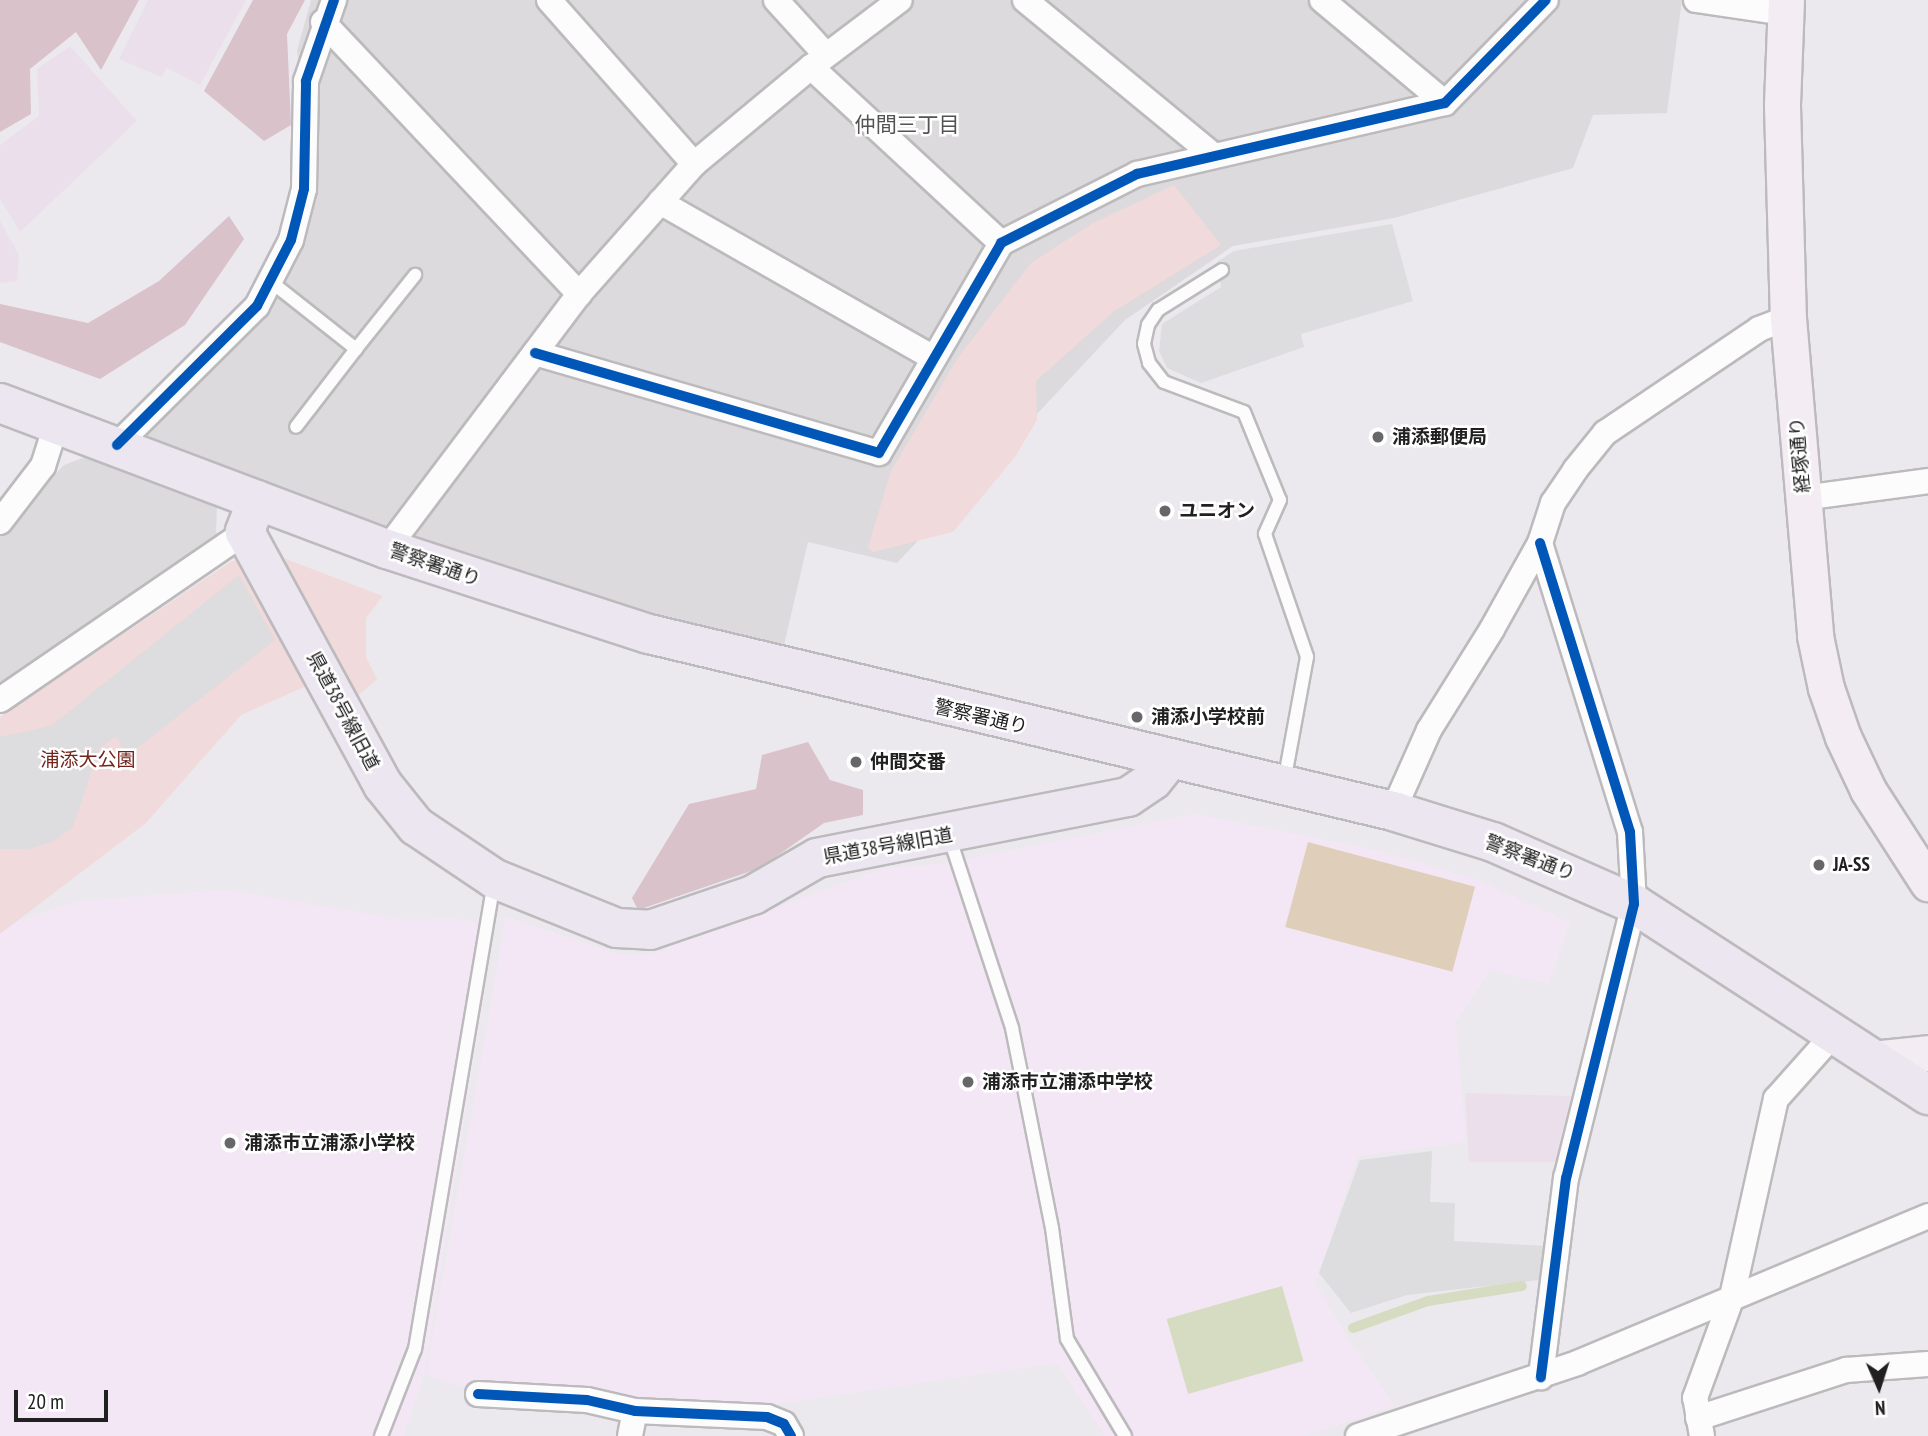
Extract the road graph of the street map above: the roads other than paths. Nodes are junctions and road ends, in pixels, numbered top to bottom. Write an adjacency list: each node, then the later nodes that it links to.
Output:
1 (549, 0): 13 (street)
2 (775, 0): 10 (street)
3 (900, 0): 10 (street)
4 (1025, 0): 12 (street)
5 (1322, 0): 11 (street)
6 (1546, 0): 11 (street)
7 (1696, 0): 8 (street)
8 (1785, 6): 20 (main road, 経塚通り)
9 (329, 11): 18 (street); 19 (street)
10 (818, 61): 13 (street); 15 (street)
11 (1445, 103): 12 (street)
12 (1213, 155): 15 (street)
13 (694, 164): 14 (street)
14 (660, 202): 19 (street); 23 (street)
15 (1001, 243): 23 (street)
16 (1222, 270): 36 (lane)
17 (415, 275): 21 (lane)
18 (270, 281): 21 (lane); 27 (street)
19 (579, 294): 22 (street)
20 (1788, 318): 29 (main road, 経塚通り); 32 (street)
21 (356, 349): 26 (lane)
22 (535, 353): 23 (street); 33 (street)
23 (934, 358)
24 (0, 402): 25 (main road, 警察署通り)
25 (57, 422): 27 (main road, 警察署通り); 31 (street)
26 (296, 427)
27 (117, 444): 30 (main road, 警察署通り)
28 (1928, 481): 29 (street)
29 (1803, 498): 40 (main road, 経塚通り)
30 (251, 516): 33 (main road, 警察署通り); 34 (street); 39 (main road, 県道38号線旧道)
31 (0, 522)
32 (1540, 543): 37 (street); 41 (street)
33 (387, 549): 35 (main road, 警察署通り)
34 (0, 700)
35 (1169, 760): 36 (main road, 警察署通り); 38 (main road, 県道38号線旧道)
36 (1283, 786): 37 (main road, 警察署通り)
37 (1393, 811): 41 (main road, 警察署通り)
38 (949, 836): 39 (main road, 県道38号線旧道); 56 (lane)
39 (495, 879): 53 (lane)
40 (1928, 883)
41 (1634, 904): 42 (main road, 警察署通り); 49 (street)
42 (1833, 1035): 44 (main road, 警察署通り); 47 (street)
43 (1928, 1053): 44 (main road)
44 (1872, 1059): 45 (main road, 警察署通り)
45 (1928, 1095)
46 (1928, 1216): 47 (street)
47 (1732, 1297): 49 (street); 52 (street)
48 (1928, 1364): 52 (street)
49 (1541, 1377): 57 (street)
50 (478, 1394): 51 (street)
51 (635, 1411): 54 (street); 55 (street)
52 (1700, 1427)
53 (380, 1436)
54 (630, 1436)
55 (791, 1436)
56 (1125, 1436)
57 (1358, 1436)

